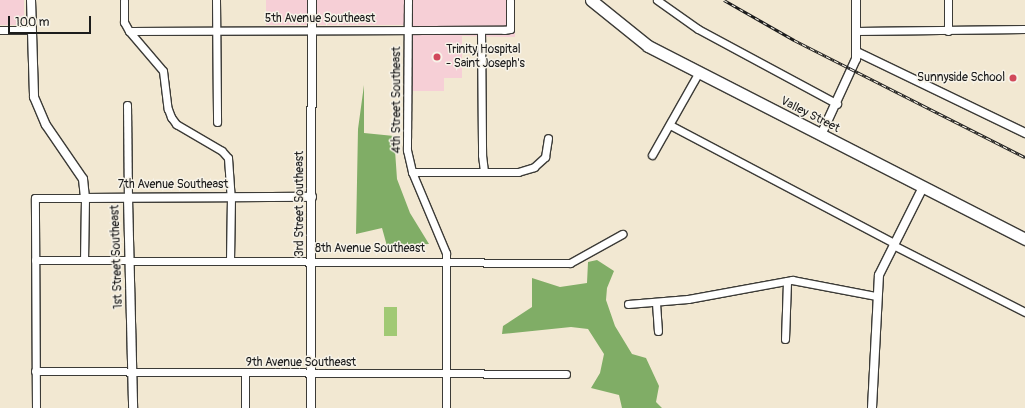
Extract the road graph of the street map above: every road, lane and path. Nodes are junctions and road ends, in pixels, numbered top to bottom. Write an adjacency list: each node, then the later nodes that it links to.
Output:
1 (31, 0): 13 (street)
2 (124, 0): 18 (street)
3 (216, 0): 14 (street)
4 (312, 0): 15 (street, 3rd Street Southeast)
5 (408, 0): 16 (street, 4th Street Southeast)
6 (510, 0): 17 (street, 5th Avenue Southeast)
7 (591, 0): 22 (main road, Valley Street)
8 (657, 0): 23 (street)
9 (856, 0): 19 (street)
10 (948, 0): 20 (street)
11 (1025, 28): 20 (street)
12 (0, 30): 13 (street)
13 (31, 30): 36 (street)
14 (217, 30): 15 (street, 5th Avenue Southeast); 18 (street, 5th Avenue Southeast); 25 (street)
15 (312, 30): 16 (street, 5th Avenue Southeast); 35 (street, 3rd Street Southeast)
16 (408, 30): 17 (street, 5th Avenue Southeast); 32 (street, 4th Street Southeast)
17 (481, 30): 31 (street)
18 (129, 31): 34 (street)
19 (856, 31): 20 (street); 21 (street)
20 (948, 31)
21 (857, 52): 23 (street); 27 (street)
22 (699, 72): 26 (street); 28 (main road, Valley Street)
23 (836, 104): 28 (street)
24 (127, 105): 37 (street, 1st Street Southeast)
25 (216, 122)
26 (670, 125): 30 (street); 40 (street)
27 (1025, 133)
28 (821, 135): 33 (main road, Valley Street)
29 (548, 138): 31 (street)
30 (652, 155)
31 (484, 171): 32 (street)
32 (412, 172): 46 (street, 4th Street Southeast)
33 (923, 188): 39 (main road, Valley Street); 40 (street)
34 (231, 197): 35 (street, 7th Avenue Southeast); 37 (street, 7th Avenue Southeast); 41 (street)
35 (312, 197): 44 (street, 3rd Street Southeast)
36 (85, 198): 37 (street, 7th Avenue Southeast); 42 (street, 7th Avenue Southeast); 43 (street)
37 (128, 198): 45 (street, 1st Street Southeast)
38 (622, 234): 46 (street, 8th Avenue Southeast)
39 (1025, 239)
40 (894, 244): 48 (street); 51 (street)
41 (230, 259): 44 (street, 8th Avenue Southeast); 45 (street, 8th Avenue Southeast)
42 (35, 260): 43 (street, 8th Avenue Southeast); 54 (street)
43 (84, 260): 45 (street, 8th Avenue Southeast)
44 (313, 260): 46 (street, 8th Avenue Southeast); 58 (street, 3rd Street Southeast)
45 (131, 261): 55 (street, 1st Street Southeast)
46 (446, 261): 56 (street, 4th Street Southeast)
47 (787, 281): 48 (street); 49 (street); 53 (street)
48 (876, 296): 65 (street)
49 (656, 303): 50 (street); 52 (street)
50 (628, 304)
51 (1025, 312)
52 (658, 332)
53 (785, 339)
54 (35, 371): 55 (street, 9th Avenue Southeast); 60 (street)
55 (130, 372): 57 (street, 9th Avenue Southeast); 61 (street, 1st Street Southeast)
56 (446, 372): 58 (street, 9th Avenue Southeast); 59 (street, 9th Avenue Southeast); 64 (street, 4th Street Southeast)
57 (246, 374): 58 (street, 9th Avenue Southeast); 62 (street)
58 (312, 374): 63 (street, 3rd Street Southeast)
59 (566, 374)
60 (36, 408)
61 (132, 408)
62 (245, 408)
63 (311, 408)
64 (446, 408)
65 (872, 408)

